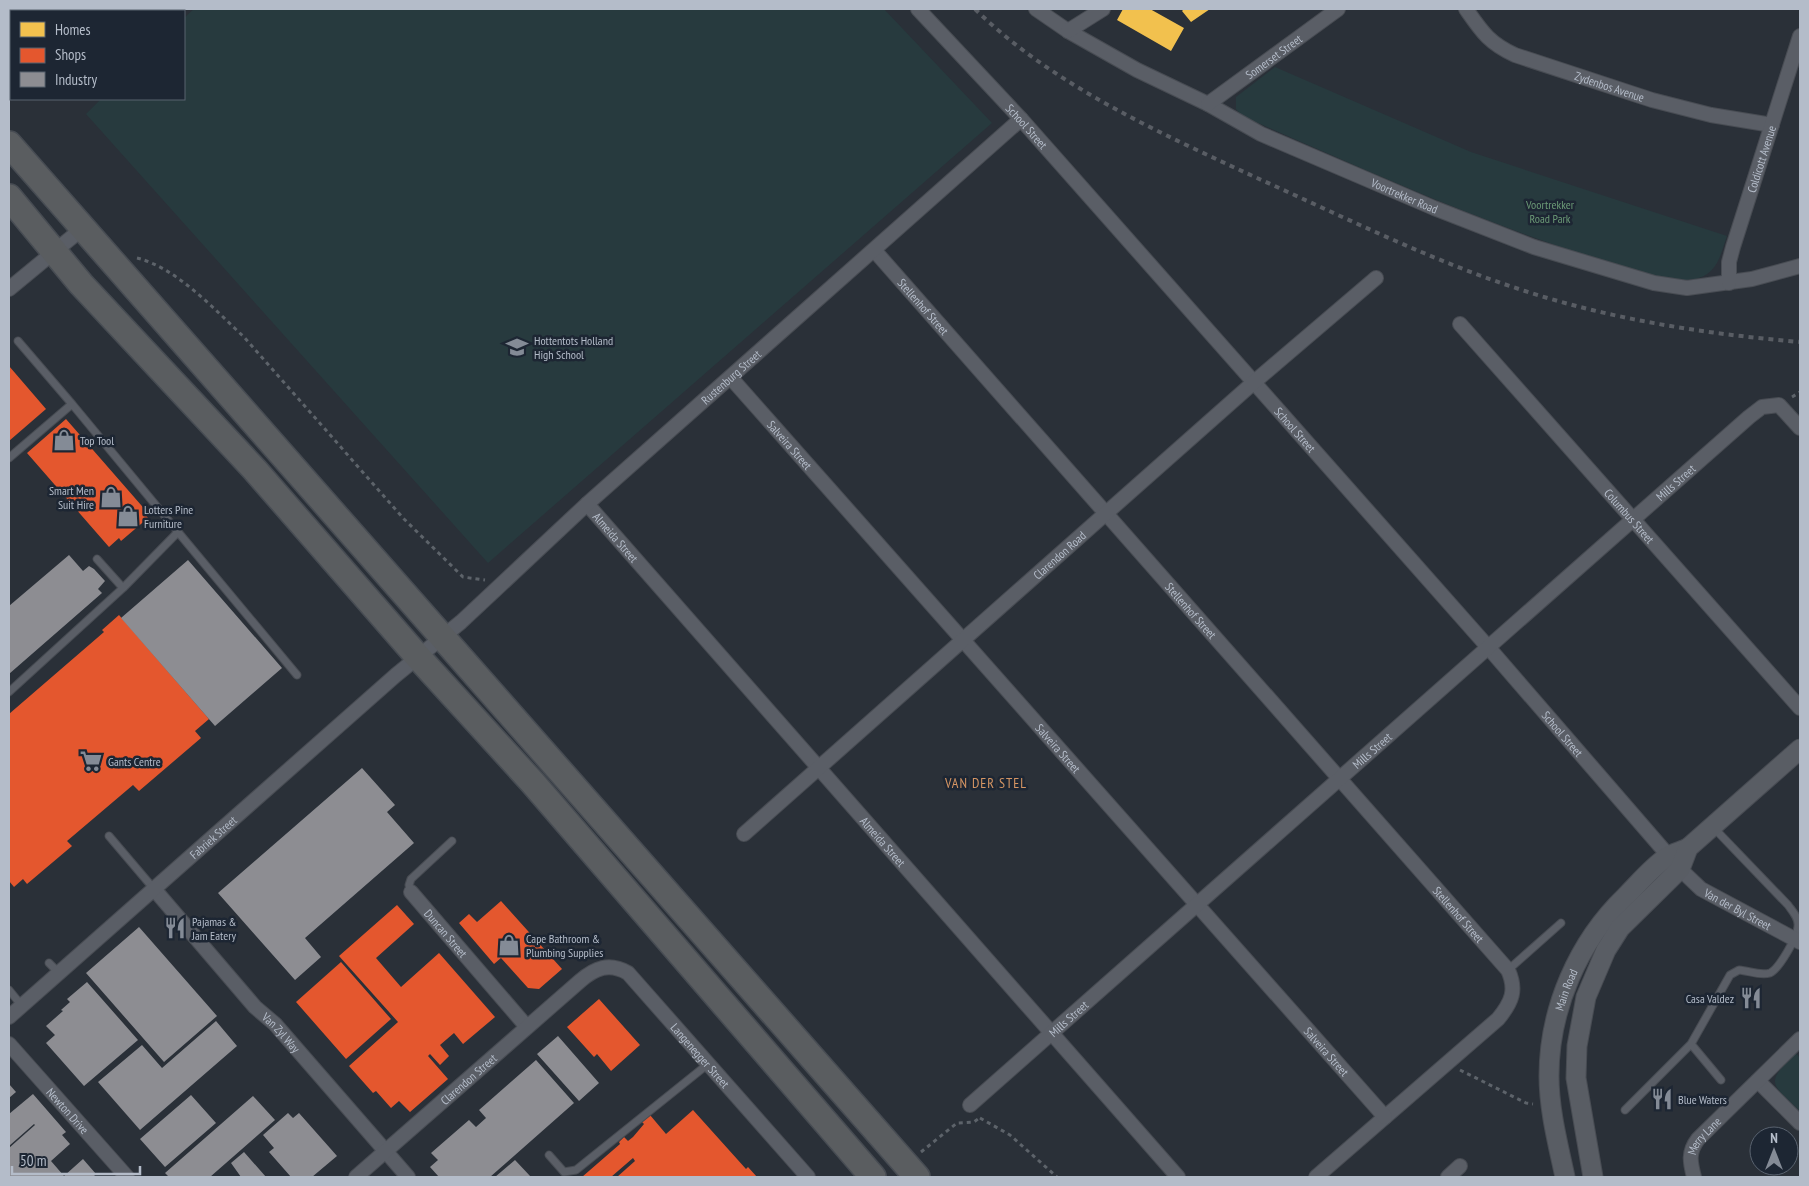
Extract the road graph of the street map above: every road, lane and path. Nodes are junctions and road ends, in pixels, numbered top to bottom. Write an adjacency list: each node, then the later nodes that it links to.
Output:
1 (918, 9): 9 (street, School Street)
2 (1036, 9): 6 (street, Voortrekker Road)
3 (1103, 9): 6 (street)
4 (1338, 9): 8 (street, Somerset Street)
5 (1466, 9): 10 (street, Zydenbos Avenue)
6 (1068, 32): 8 (street, Voortrekker Road)
7 (1800, 36): 10 (street, Coldicott Avenue)
8 (1208, 104): 19 (street, Voortrekker Road)
9 (1021, 119): 14 (street, Rustenburg Street); 24 (street, School Street)
10 (1772, 125): 19 (street, Coldicott Avenue)
11 (9, 144): 13 (highway)
12 (9, 197): 15 (highway)
13 (83, 228): 15 (street); 35 (highway)
14 (874, 250): 23 (street, Rustenburg Street); 29 (street, Stellenhof Street)
15 (56, 252): 20 (street); 38 (highway)
16 (130, 256): 34 (path)
17 (1800, 266): 19 (street, Voortrekker Road)
18 (1376, 278): 24 (street, Clarendon Road)
19 (1730, 284)
20 (9, 290)
21 (1460, 324): 30 (street, Columbus Street)
22 (18, 342): 25 (lane)
23 (731, 378): 28 (street, Rustenburg Street); 36 (street, Salveira Street)
24 (1253, 382): 29 (street, Clarendon Road); 37 (street, School Street)
25 (72, 404): 27 (lane); 31 (lane)
26 (1800, 428): 30 (street, Mills Street)
27 (9, 458)
28 (588, 504): 34 (street, Rustenburg Street); 43 (street, Almeida Street)
29 (1107, 513): 36 (street, Clarendon Road); 44 (street, Stellenhof Street)
30 (1633, 518): 37 (street, Mills Street); 41 (street, Columbus Street)
31 (178, 532): 33 (lane); 39 (lane)
32 (97, 559): 33 (lane)
33 (123, 588): 40 (lane)
34 (495, 590): 35 (street, Rustenburg Street)
35 (442, 637): 38 (street, Fabriek Street); 78 (highway)
36 (962, 640): 43 (street, Clarendon Road); 52 (street, Salveira Street)
37 (1488, 647): 44 (street, Mills Street); 49 (street, School Street)
38 (418, 657): 50 (street, Fabriek Street); 83 (highway)
39 (297, 675)
40 (9, 692)
41 (1800, 708)
42 (1800, 749): 45 (main road, Main Road)
43 (819, 767): 46 (street, Clarendon Road); 61 (street, Almeida Street)
44 (1340, 778): 52 (street, Mills Street); 55 (street, Stellenhof Street)
45 (1713, 826): 49 (main road, Main Road); 54 (lane)
46 (744, 834)
47 (109, 836): 50 (lane)
48 (452, 841): 51 (lane, Duncan Street)
49 (1674, 862): 54 (street, Van der Byl Street); 70 (main road, Main Road); 89 (main road, Main Road)
50 (154, 889): 58 (street, Fabriek Street); 75 (street, Van Zyl Way)
51 (411, 892): 60 (street, Duncan Street)
52 (1196, 905): 61 (street, Mills Street); 72 (street, Salveira Street)
53 (1561, 922): 55 (lane)
54 (1797, 941): 64 (lane)
55 (1508, 970): 66 (street)
56 (580, 980): 60 (street, Clarendon Street); 65 (street, Langenegger Street)
57 (9, 990): 58 (lane)
58 (22, 1006): 59 (street, Fabriek Street)
59 (9, 1017)
60 (527, 1027): 75 (street, Clarendon Street)
61 (1052, 1032): 69 (street, Mills Street); 85 (street, Almeida Street)
62 (1800, 1039): 68 (street, Merry Lane)
63 (9, 1044): 79 (street, Newton Drive)
64 (1691, 1044): 67 (lane); 71 (lane)
65 (708, 1064): 76 (lane); 82 (street, Langenegger Street)
66 (1445, 1064): 70 (path); 72 (street)
67 (1722, 1080)
68 (1758, 1081): 74 (street); 90 (street, Merry Lane)
69 (970, 1105): 73 (path)
70 (1551, 1107): 88 (main road, Main Road)
71 (1625, 1110)
72 (1385, 1117): 86 (street)
73 (980, 1118): 78 (path); 84 (path)
74 (1800, 1123)
75 (385, 1152): 80 (street, Clarendon Street); 81 (street, Van Zyl Way)
76 (549, 1155)
77 (1460, 1166): 87 (street)
78 (911, 1171)
79 (127, 1177)
80 (356, 1177)
81 (408, 1177)
82 (808, 1177)
83 (873, 1177)
84 (1057, 1177)
85 (1178, 1177)
86 (1316, 1177)
87 (1448, 1177)
88 (1565, 1177)
89 (1593, 1177)
90 (1694, 1177)

